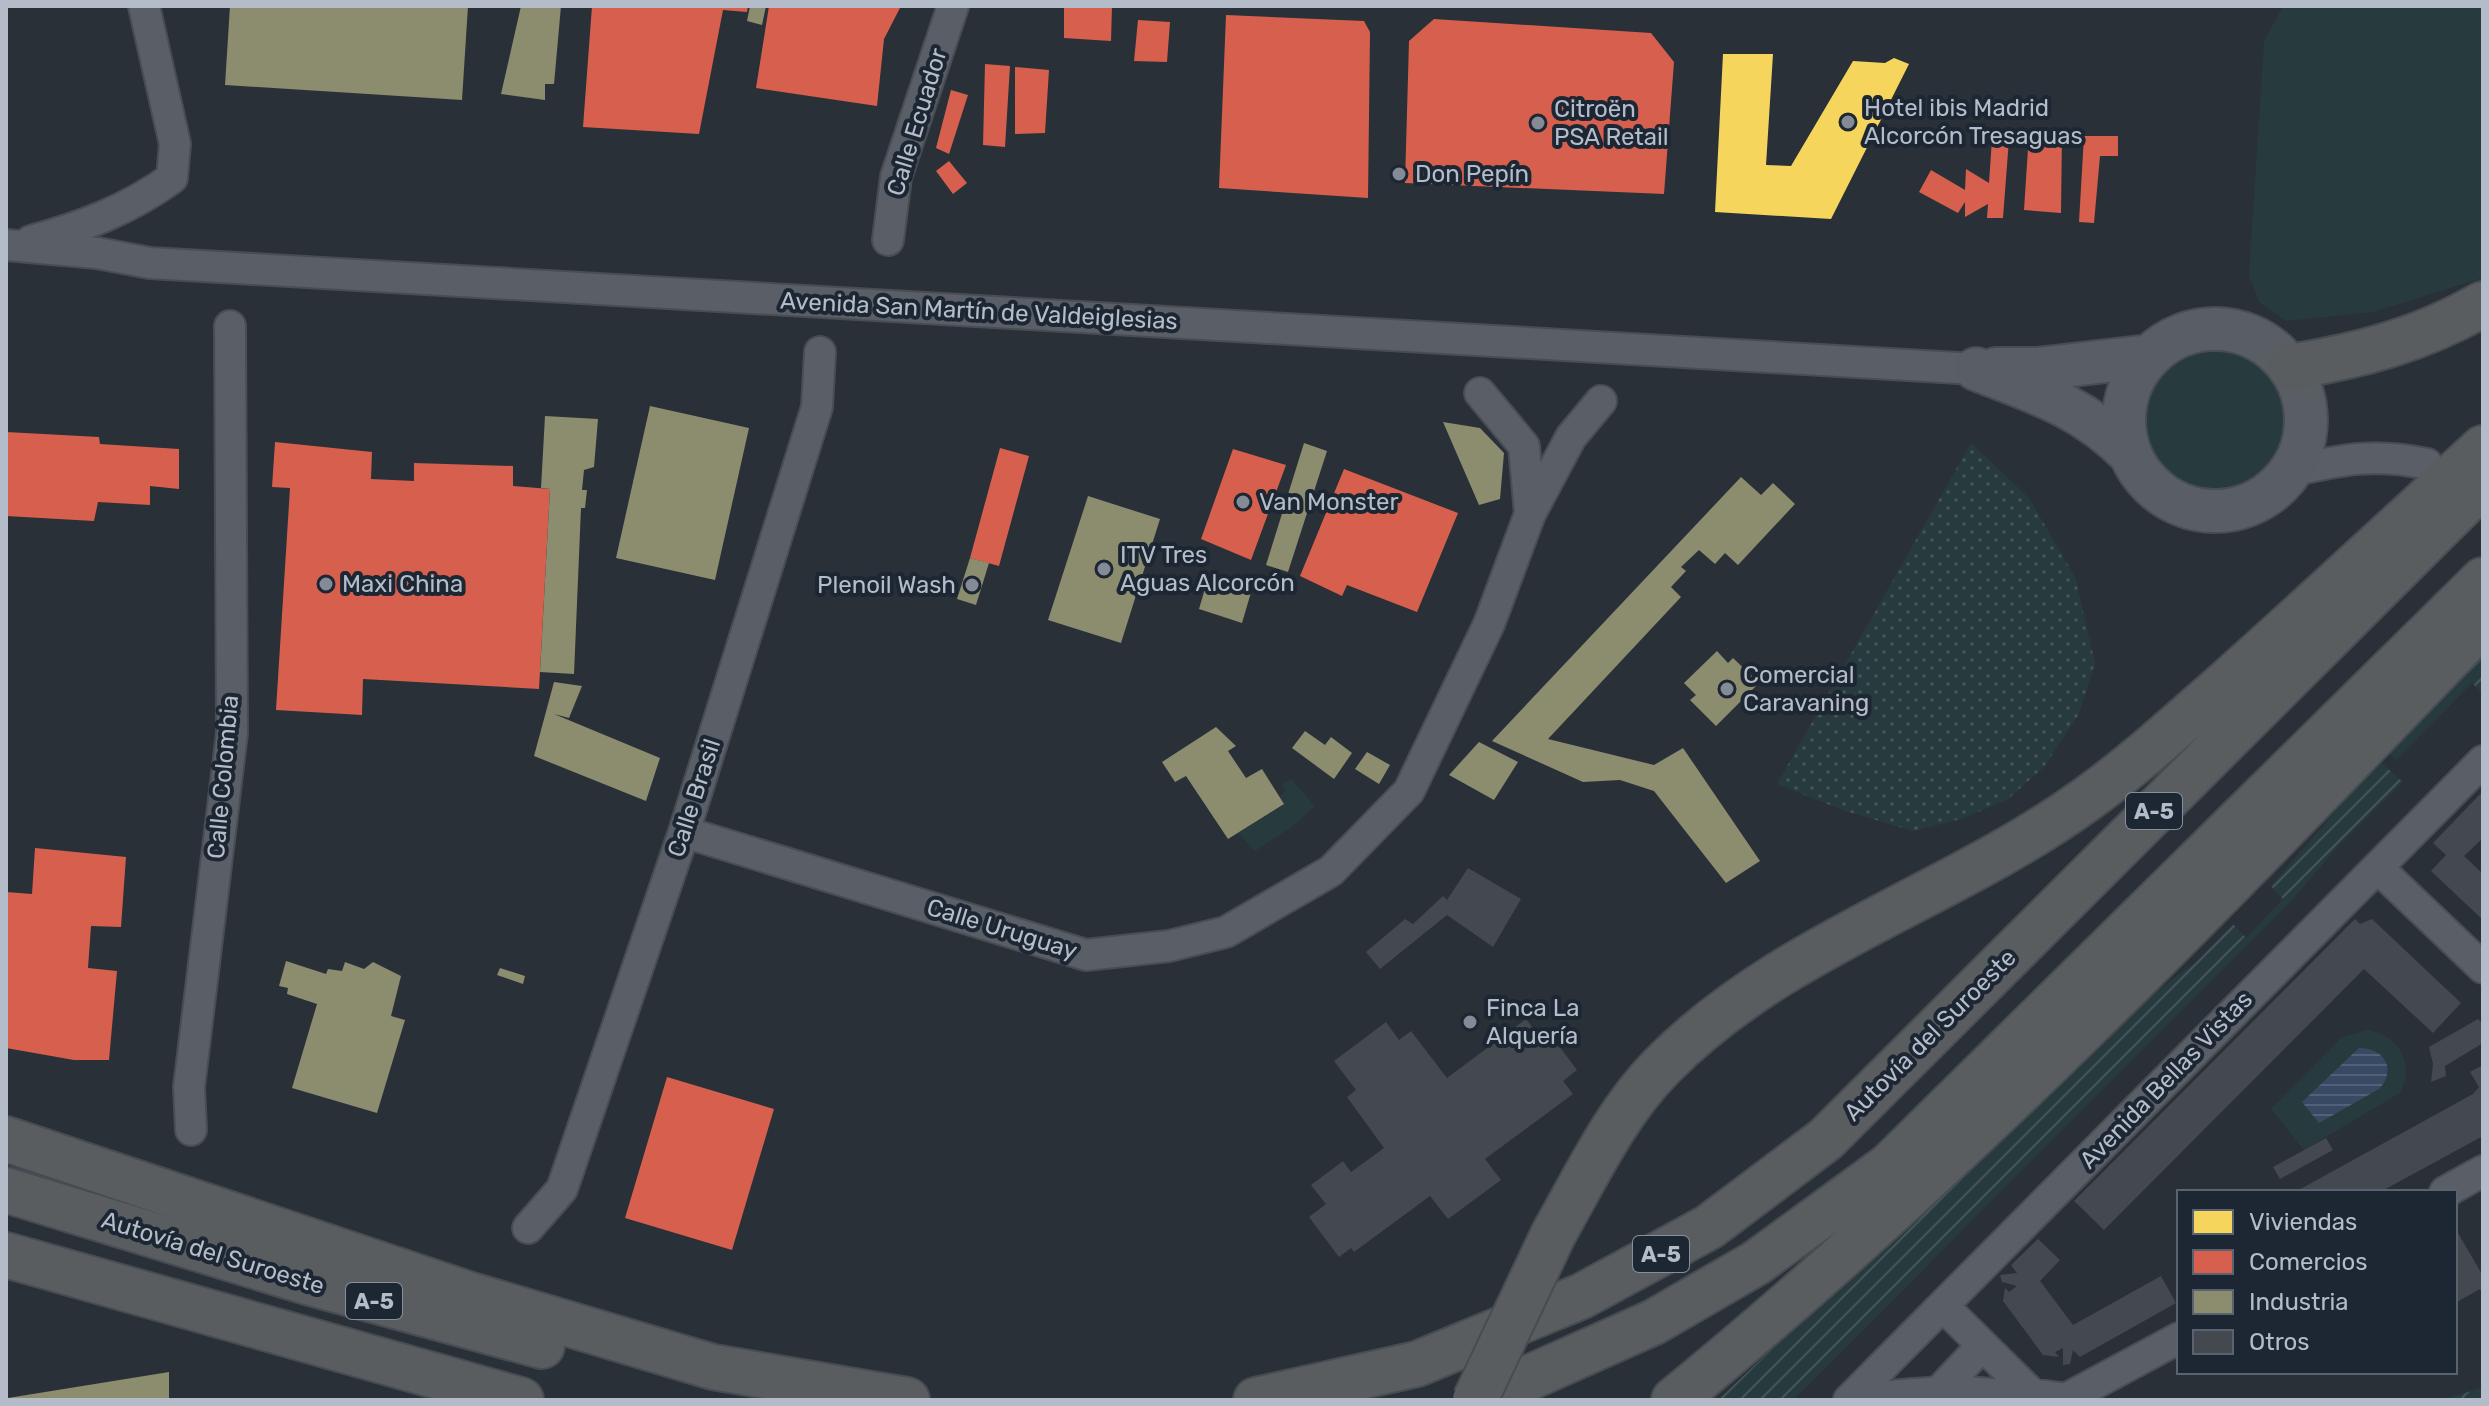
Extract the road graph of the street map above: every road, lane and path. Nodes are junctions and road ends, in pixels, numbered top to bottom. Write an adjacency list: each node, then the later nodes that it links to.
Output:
1 (144, 6): 4 (street)
2 (953, 6): 3 (street, Calle Ecuador)
3 (888, 240)
4 (8, 252): 10 (street, Avenida San Martín de Valdeiglesias)
5 (2483, 304): 9 (highway)
6 (230, 326): 25 (street, Calle Colombia)
7 (820, 352): 22 (street, Calle Brasil)
8 (2150, 356): 9 (street); 10 (street); 14 (street)
9 (2290, 367): 16 (street)
10 (1976, 369): 14 (street)
11 (1480, 393): 18 (street, Calle Uruguay)
12 (1601, 401): 18 (street, Calle Uruguay)
13 (2483, 448): 40 (highway, bridge)
14 (2129, 453): 16 (street)
15 (2427, 464): 16 (street)
16 (2292, 471)
17 (2483, 484): 39 (highway, Autovía del Suroeste / A-5)
18 (1530, 514): 22 (street, Calle Uruguay)
19 (2483, 580): 40 (highway, A-5)
20 (2483, 623): 41 (highway)
21 (2483, 761): 23 (street, Avenida Bellas Vistas)
22 (684, 832): 30 (street, Calle Brasil)
23 (2378, 868): 24 (street); 32 (street, Avenida Bellas Vistas)
24 (2483, 968)
25 (191, 1130)
26 (6, 1139): 38 (highway)
27 (2483, 1171): 29 (street)
28 (6, 1190): 37 (highway, Autovía del Suroeste / A-5)
29 (2449, 1190)
30 (528, 1228)
31 (6, 1255): 36 (highway, A-5)
32 (1944, 1307): 34 (street); 42 (street, Avenida Bellas Vistas)
33 (2177, 1339): 44 (street)
34 (1982, 1346): 35 (street); 44 (street)
35 (1935, 1396): 42 (street); 43 (street)
36 (521, 1400)
37 (745, 1400)
38 (907, 1400)
39 (1256, 1400)
40 (1477, 1400)
41 (1674, 1400)
42 (1849, 1400)
43 (2023, 1400)
44 (2066, 1400)

